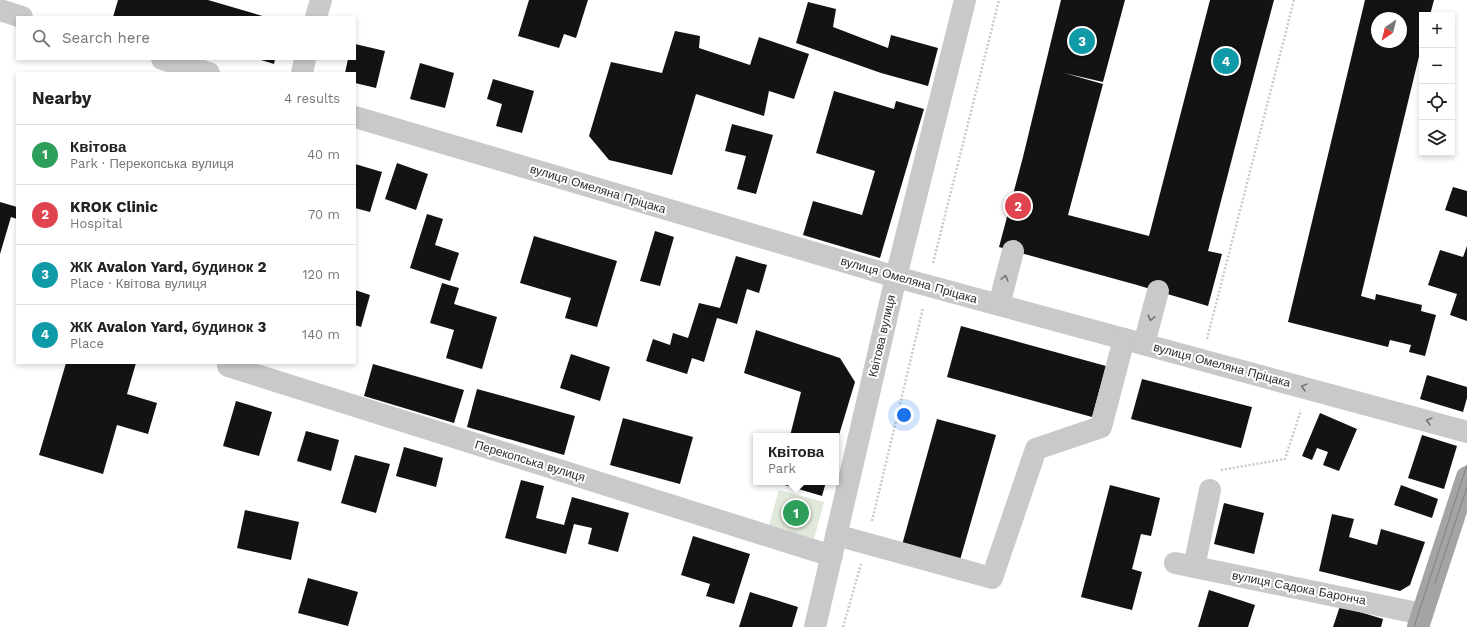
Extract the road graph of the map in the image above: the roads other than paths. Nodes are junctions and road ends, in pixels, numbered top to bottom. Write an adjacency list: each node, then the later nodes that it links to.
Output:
1 (321, 0): 5 (street)
2 (965, 0): 12 (street, Квітова вулиця)
3 (0, 10): 4 (street)
4 (19, 16)
5 (316, 16)
6 (165, 60): 8 (street)
7 (305, 60): 9 (street)
8 (206, 72)
9 (302, 72)
10 (356, 117): 12 (street, вулиця Омеляна Пріцака)
11 (1013, 251): 14 (street, one-way to 11)
12 (896, 277): 14 (street, вулиця Омеляна Пріцака); 20 (street, Квітова вулиця)
13 (1158, 291): 15 (street, one-way to 15)
14 (999, 305): 15 (street, вулиця Омеляна Пріцака)
15 (1139, 343): 17 (street, вулиця Омеляна Пріцака, one-way to 15); 20 (street, Перекопська вулиця)
16 (228, 366): 20 (street, Перекопська вулиця)
17 (1467, 432)
18 (1467, 477): 21 (main road)
19 (1210, 490): 21 (street, вулиця Садока Баронча)
20 (834, 546): 22 (street, Квітова вулиця)
21 (1420, 620)
22 (816, 627)

